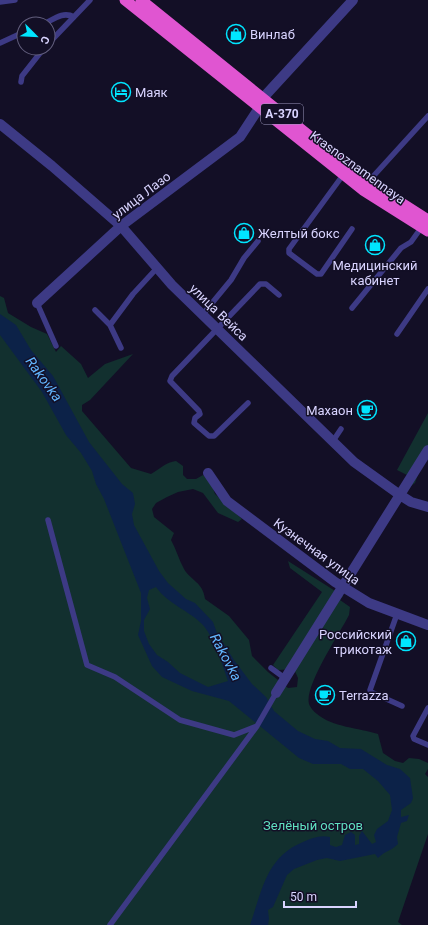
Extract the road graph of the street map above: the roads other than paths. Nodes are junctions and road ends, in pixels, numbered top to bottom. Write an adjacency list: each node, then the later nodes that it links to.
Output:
1 (15, 0): 6 (lane)
2 (90, 0): 7 (lane)
3 (125, 0): 9 (highway, Krasnoznamennaya / А-370)
4 (353, 0): 15 (street, улица Лазо)
5 (144, 1): 9 (highway, А-370)
6 (0, 2)
7 (74, 17): 8 (lane); 11 (lane)
8 (56, 18)
9 (174, 33): 15 (highway, Krasnoznamennaya / А-370)
10 (16, 36): 12 (lane)
11 (56, 36)
12 (0, 43)
13 (38, 56): 14 (lane)
14 (21, 82)
15 (261, 104): 18 (highway, Krasnoznamennaya / А-370); 19 (highway, А-370); 20 (street, улица Лазо)
16 (428, 116): 19 (lane)
17 (0, 124): 20 (street, улица Вейса)
18 (343, 175): 19 (highway, Krasnoznamennaya / А-370); 22 (lane)
19 (365, 186): 21 (highway, Krasnoznamennaya / А-370)
20 (121, 226): 24 (street, улица Вейса); 27 (street, улица Лазо)
21 (426, 226): 28 (lane)
22 (352, 229)
23 (258, 241): 30 (lane)
24 (157, 268): 30 (street, улица Вейса); 31 (lane)
25 (428, 289): 33 (lane)
26 (279, 295): 32 (lane)
27 (37, 303): 34 (lane)
28 (352, 308)
29 (95, 310): 31 (lane)
30 (203, 314): 32 (street, улица Вейса)
31 (110, 324): 35 (lane)
32 (218, 329): 36 (lane); 38 (street, улица Вейса)
33 (397, 334)
34 (56, 346)
35 (122, 348)
36 (248, 404)
37 (341, 429): 38 (lane)
38 (333, 441): 41 (street, улица Вейса)
39 (428, 450): 41 (street)
40 (208, 473): 44 (street, Кузнечная улица)
41 (400, 495): 42 (street, улица Вейса); 44 (street)
42 (428, 507)
43 (48, 520): 52 (lane)
44 (343, 588): 45 (street, Кузнечная улица); 48 (street)
45 (397, 614): 46 (street, Кузнечная улица); 50 (lane)
46 (428, 626)
47 (272, 668): 48 (lane)
48 (286, 679): 49 (street)
49 (276, 693): 52 (lane)
50 (402, 706)
51 (428, 708): 53 (lane)
52 (256, 726): 54 (lane)
53 (428, 745)
54 (110, 925)

